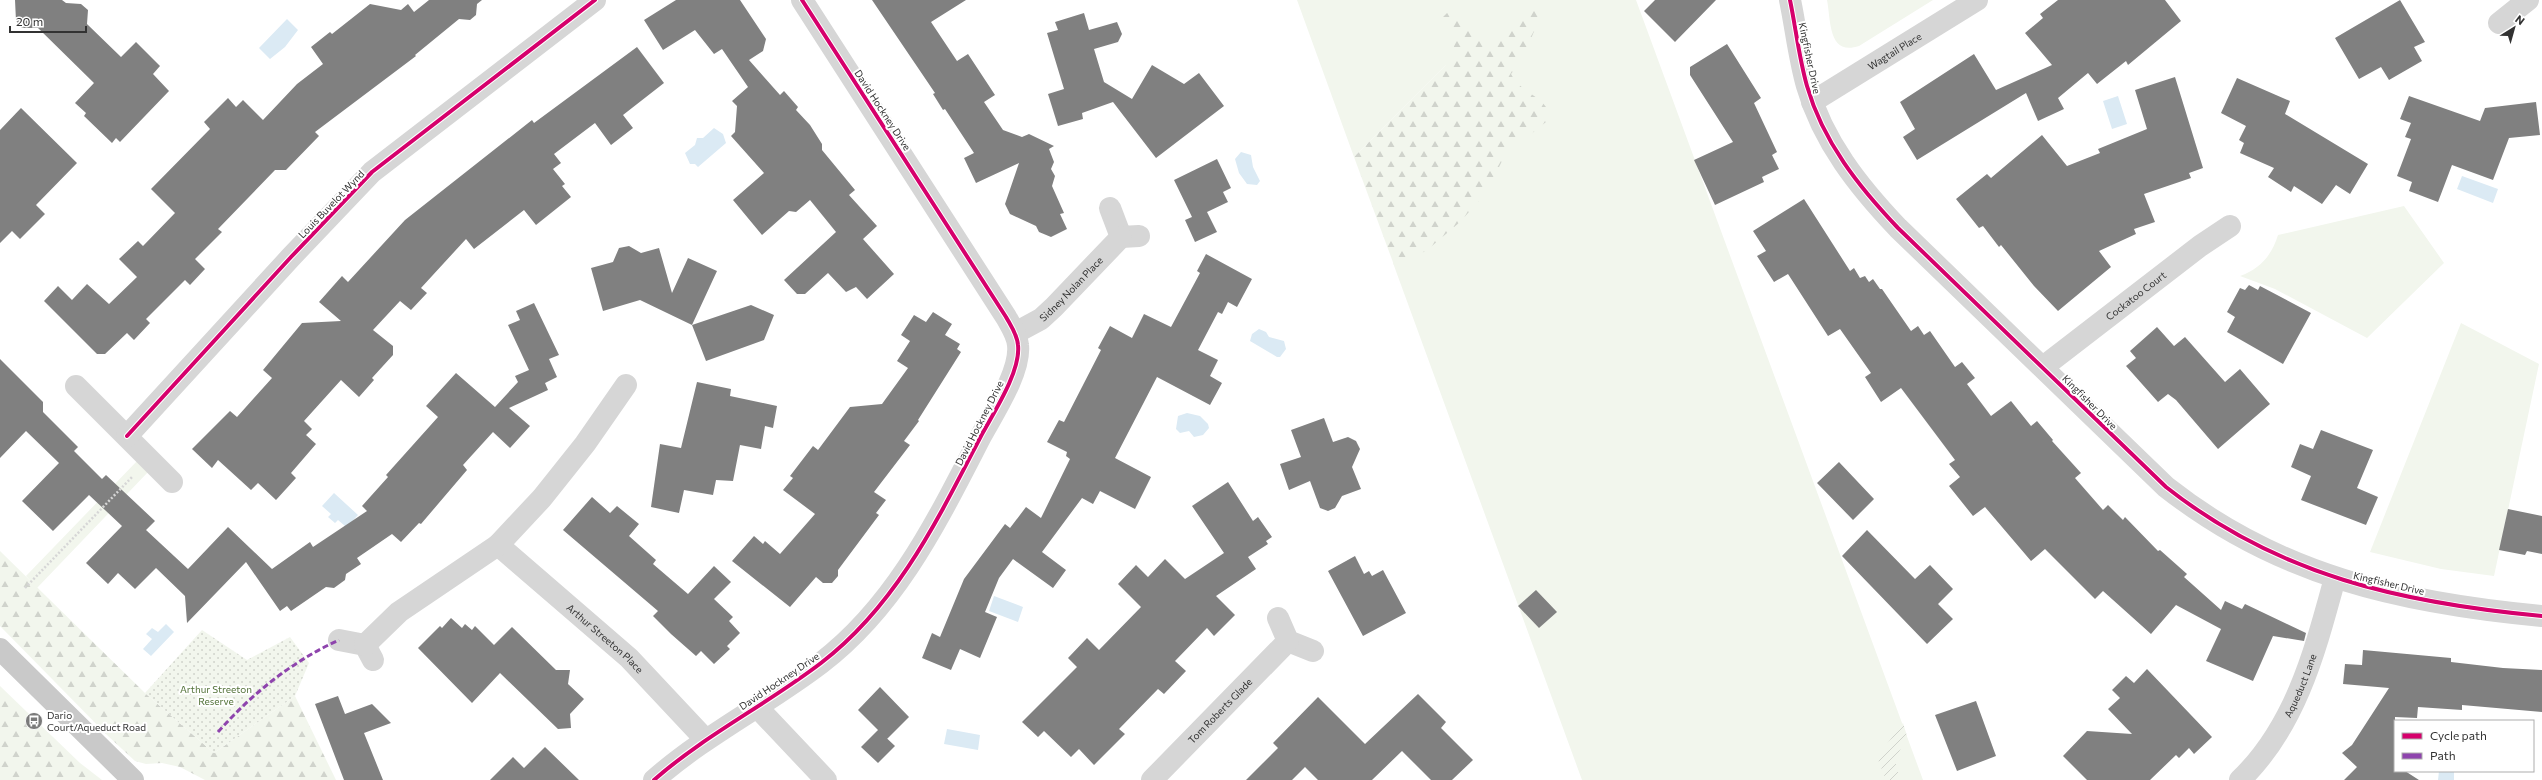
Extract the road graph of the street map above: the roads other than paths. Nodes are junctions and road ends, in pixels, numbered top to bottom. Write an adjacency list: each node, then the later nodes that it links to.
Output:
1 (595, 0): 14 (street, Louis Buvelot Wynd)
2 (802, 0): 10 (street, David Hockney Drive)
3 (1790, 0): 7 (street, Kingfisher Drive)
4 (1978, 0): 7 (street, Wagtail Place)
5 (2528, 0): 6 (street)
6 (2499, 23)
7 (1812, 102): 11 (street, Kingfisher Drive)
8 (1110, 208): 10 (street, Sidney Nolan Place)
9 (2230, 226): 11 (street, Cockatoo Court)
10 (1015, 333): 24 (street, David Hockney Drive)
11 (2043, 367): 17 (street, Kingfisher Drive)
12 (626, 385): 16 (street)
13 (76, 386): 14 (street)
14 (127, 436): 15 (street)
15 (172, 482)
16 (498, 545): 20 (street); 25 (street, Arthur Streeton Place)
17 (2335, 578): 18 (street, Kingfisher Drive); 30 (street, Aqueduct Lane)
18 (2542, 616)
19 (1278, 618): 21 (street)
20 (339, 640)
21 (1288, 641): 23 (street); 29 (street, Tom Roberts Glade)
22 (0, 649): 26 (main road)
23 (1313, 651)
24 (757, 707): 25 (street, David Hockney Drive); 28 (street)
25 (705, 739): 27 (street, David Hockney Drive)
26 (133, 780)
27 (654, 780)
28 (826, 780)
29 (1152, 780)
30 (2240, 780)

